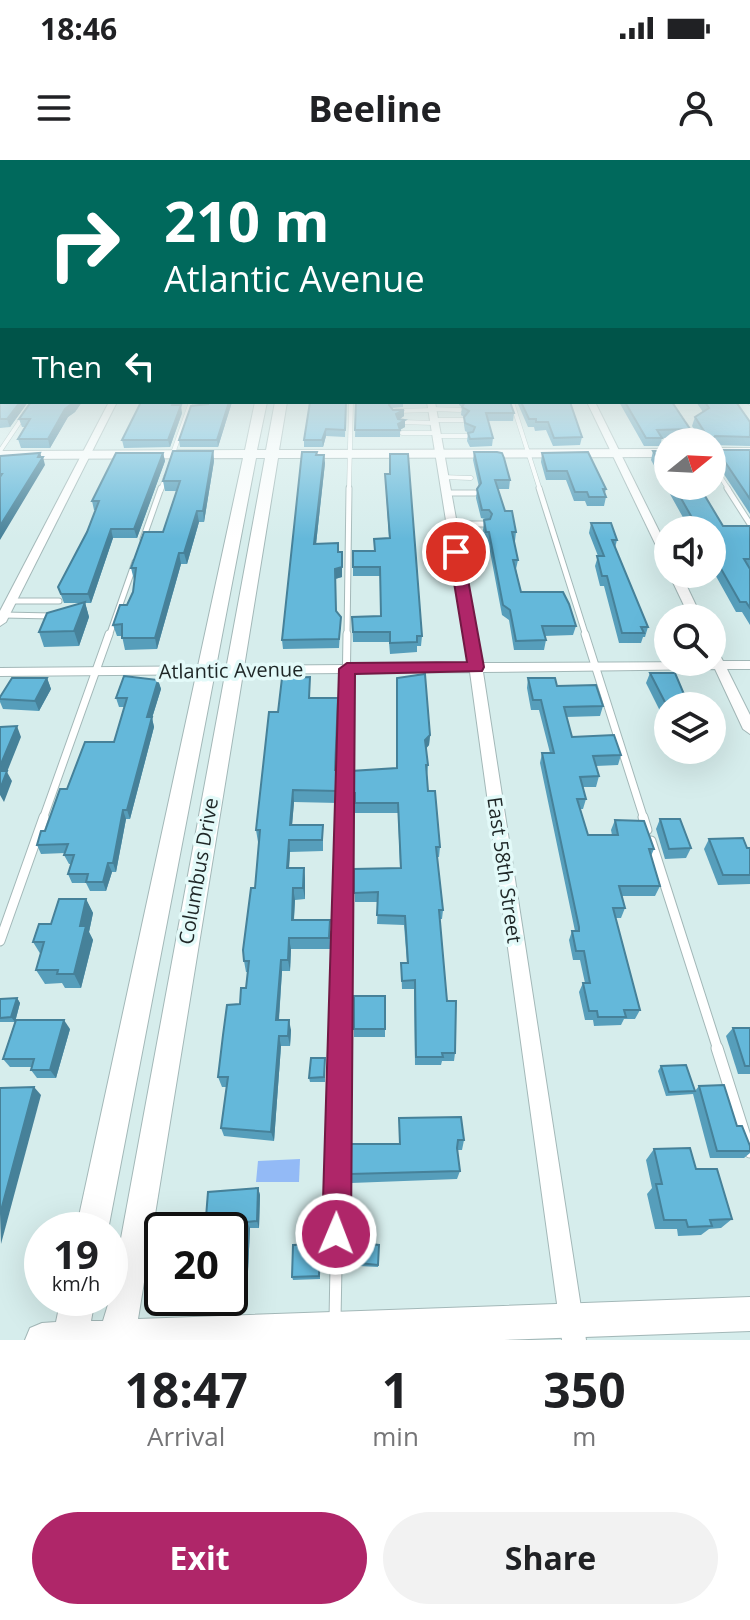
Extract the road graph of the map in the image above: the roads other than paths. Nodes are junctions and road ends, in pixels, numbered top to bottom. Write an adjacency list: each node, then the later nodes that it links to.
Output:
1 (15, 429): 18 (lane)
2 (99, 429): 21 (street)
3 (182, 429): 27 (lane)
4 (255, 429): 25 (street, Columbus Drive)
5 (277, 429): 22 (street, Columbus Drive)
6 (350, 429): 23 (lane)
7 (412, 429): 14 (lane)
8 (435, 429): 26 (street, East 58th Street)
9 (454, 429): 15 (lane)
10 (455, 429): 13 (lane)
11 (520, 429): 24 (lane)
12 (605, 429): 19 (street)
13 (460, 431)
14 (402, 433)
15 (469, 436)
16 (726, 452): 17 (street)
17 (750, 452)
18 (0, 453): 21 (street)
19 (617, 453): 20 (street); 24 (street); 35 (street)
20 (654, 453)
21 (86, 454): 27 (street); 38 (street)
22 (274, 454): 23 (street); 25 (street); 49 (street, Columbus Drive)
23 (350, 454): 26 (street); 47 (lane)
24 (527, 454): 26 (street); 44 (lane)
25 (249, 455): 27 (street); 48 (street, Columbus Drive)
26 (438, 455): 29 (street, East 58th Street)
27 (173, 456): 36 (lane)
28 (471, 478): 29 (lane)
29 (444, 485): 31 (lane); 32 (street, East 58th Street)
30 (726, 486): 34 (lane)
31 (475, 493)
32 (451, 524): 33 (lane); 46 (street, East 58th Street)
33 (486, 524)
34 (750, 524)
35 (654, 531)
36 (142, 542)
37 (137, 556): 50 (lane)
38 (11, 601): 39 (lane); 41 (street)
39 (59, 601)
40 (65, 614): 41 (lane)
41 (2, 618)
42 (726, 665): 43 (street, Atlantic Avenue)
43 (750, 665)
44 (595, 666): 45 (street, Atlantic Avenue); 46 (street, Atlantic Avenue); 55 (lane)
45 (654, 666)
46 (476, 667): 47 (street, Atlantic Avenue); 59 (street, East 58th Street)
47 (347, 669): 49 (street, Atlantic Avenue); 60 (lane)
48 (208, 670): 49 (street, Atlantic Avenue); 50 (street, Atlantic Avenue); 56 (street, Columbus Drive)
49 (233, 670): 61 (street, Columbus Drive)
50 (96, 671): 51 (street, Atlantic Avenue); 54 (lane)
51 (0, 672)
52 (724, 676): 53 (street)
53 (750, 729)
54 (0, 941)
55 (750, 1152)
56 (96, 1212)
57 (750, 1314): 59 (street)
58 (75, 1316): 63 (street)
59 (572, 1329): 60 (street)
60 (334, 1334): 61 (street)
61 (117, 1339): 63 (street)
62 (42, 1340): 63 (street)
63 (70, 1340)

